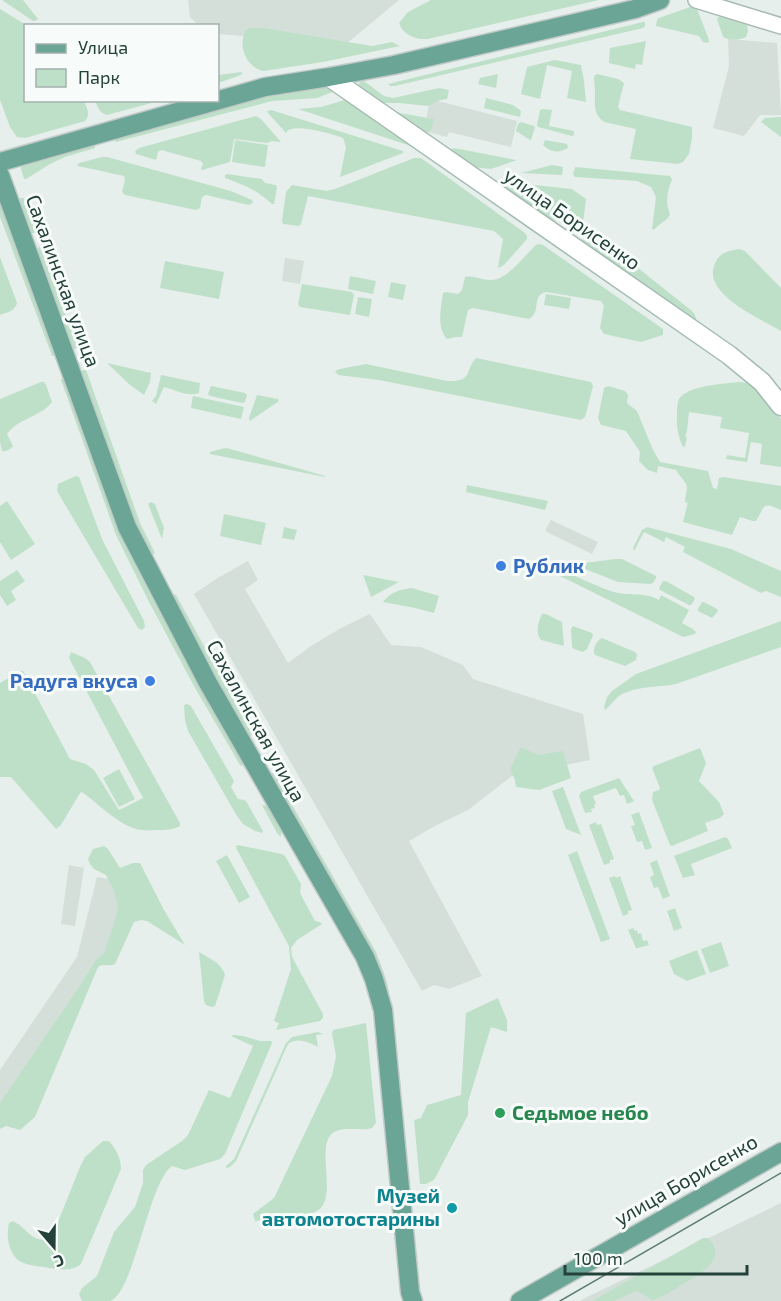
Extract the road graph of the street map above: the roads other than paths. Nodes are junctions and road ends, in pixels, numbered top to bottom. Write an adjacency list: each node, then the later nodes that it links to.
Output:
1 (660, 0): 4 (main road)
2 (696, 0): 3 (street)
3 (781, 26)
4 (329, 78): 5 (main road); 9 (main road, улица Борисенко)
5 (219, 100)
6 (213, 102): 7 (main road)
7 (0, 162)
8 (0, 175): 11 (main road, Сахалинская улица)
9 (781, 406)
10 (781, 1152): 12 (main road, улица Борисенко)
11 (412, 1301)
12 (520, 1301)

